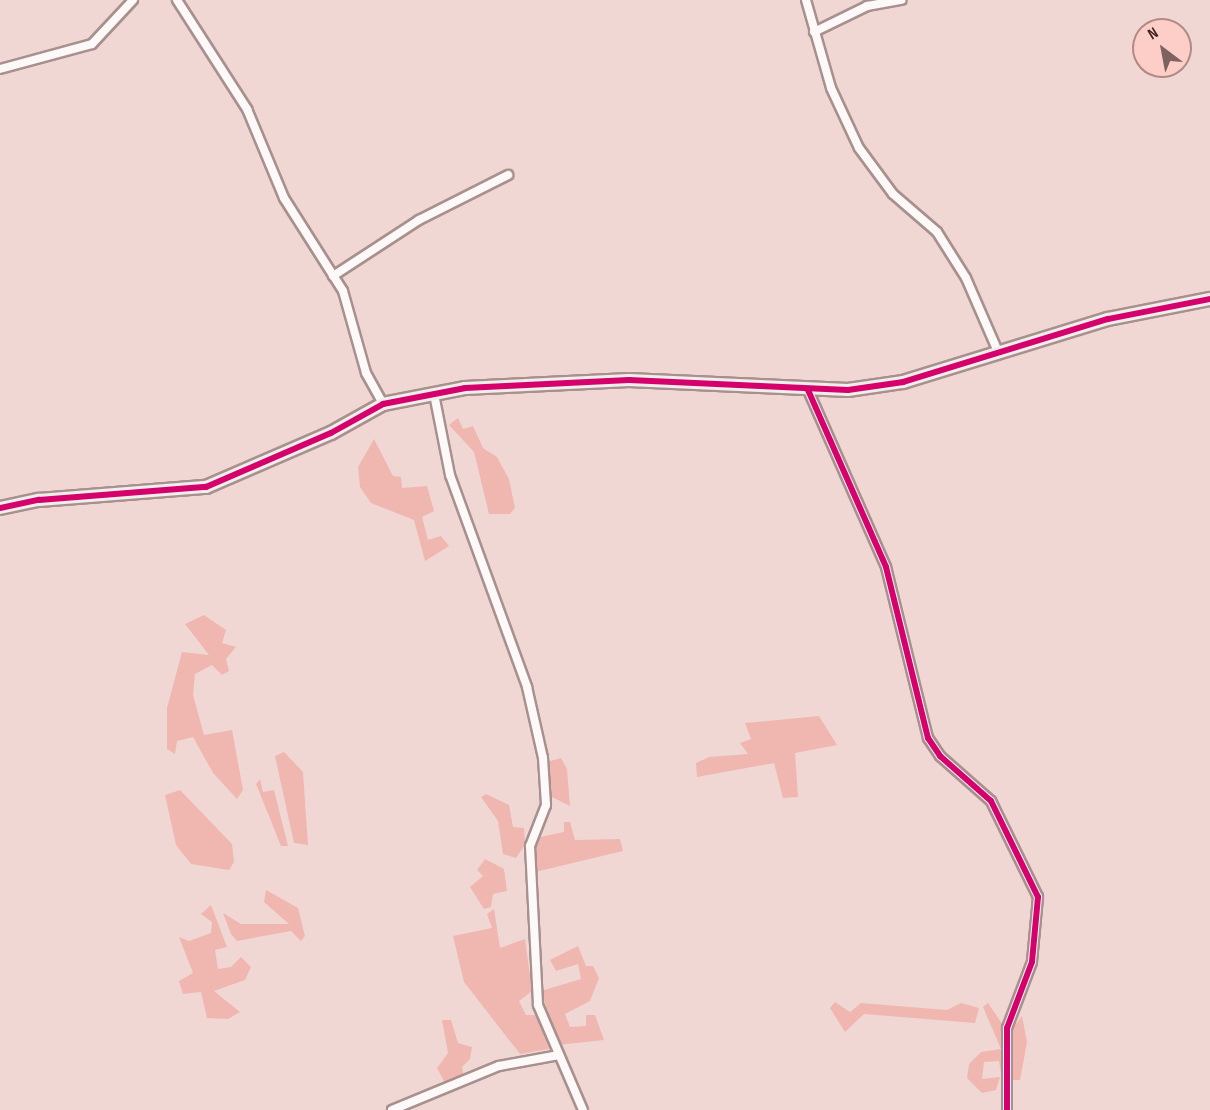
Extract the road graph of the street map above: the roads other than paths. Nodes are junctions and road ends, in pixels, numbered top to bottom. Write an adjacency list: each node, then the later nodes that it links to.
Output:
1 (133, 0): 6 (street)
2 (177, 0): 8 (street)
3 (806, 0): 5 (street)
4 (901, 0): 5 (street)
5 (814, 32): 10 (street)
6 (0, 69)
7 (508, 175): 8 (street)
8 (333, 276): 13 (street)
9 (1208, 302): 10 (street)
10 (999, 354): 11 (street)
11 (808, 390): 12 (street); 18 (street)
12 (434, 394): 13 (street); 15 (street)
13 (383, 404): 14 (street)
14 (0, 508)
15 (559, 1055): 16 (street); 17 (street)
16 (392, 1110)
17 (584, 1110)
18 (1008, 1110)

